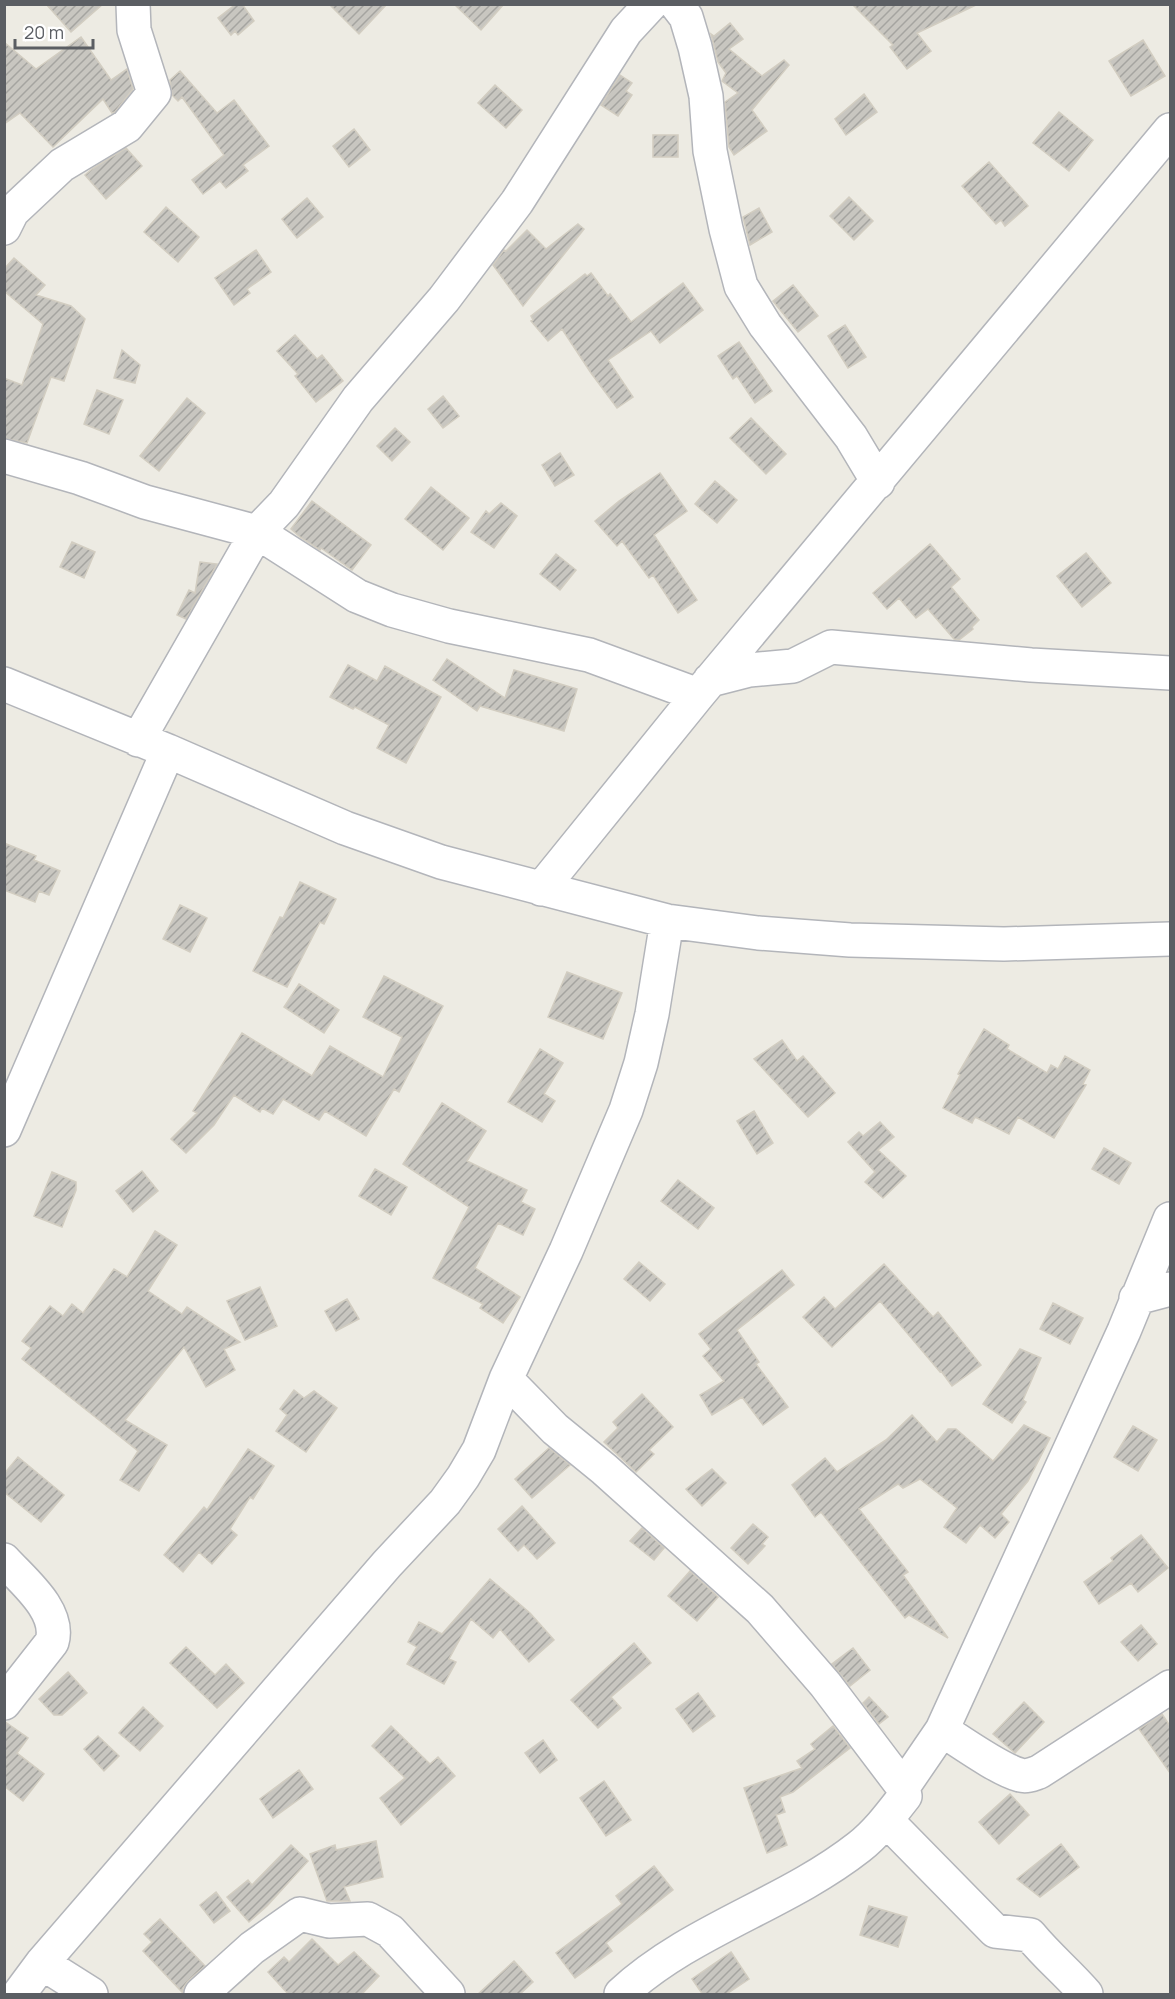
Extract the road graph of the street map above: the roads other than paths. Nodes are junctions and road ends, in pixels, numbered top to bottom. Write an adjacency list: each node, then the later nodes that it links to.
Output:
1 (133, 4): 5 (street)
2 (651, 4): 8 (street)
3 (676, 4): 7 (street)
4 (1170, 130): 7 (street)
5 (4, 228)
6 (4, 456): 8 (street)
7 (878, 482): 11 (street)
8 (257, 532): 11 (street); 12 (street)
9 (1170, 673): 11 (street)
10 (4, 684): 12 (street)
11 (704, 687): 13 (street)
12 (153, 745): 13 (street); 16 (street)
13 (541, 889): 14 (street)
14 (667, 921): 15 (street); 20 (street)
15 (1170, 939)
16 (4, 1130)
17 (1170, 1219): 19 (street)
18 (1170, 1289): 19 (street)
19 (1136, 1298): 24 (street)
20 (506, 1379): 25 (street); 27 (street)
21 (9, 1570): 23 (street)
22 (1170, 1687): 24 (street)
23 (4, 1703)
24 (942, 1730): 25 (street)
25 (903, 1787): 26 (street)
26 (886, 1821): 32 (street); 33 (street)
27 (42, 1963): 28 (street); 29 (street)
28 (19, 1995)
29 (91, 1995)
30 (201, 1995): 31 (street)
31 (448, 1995)
32 (621, 1995)
33 (1086, 1995)

